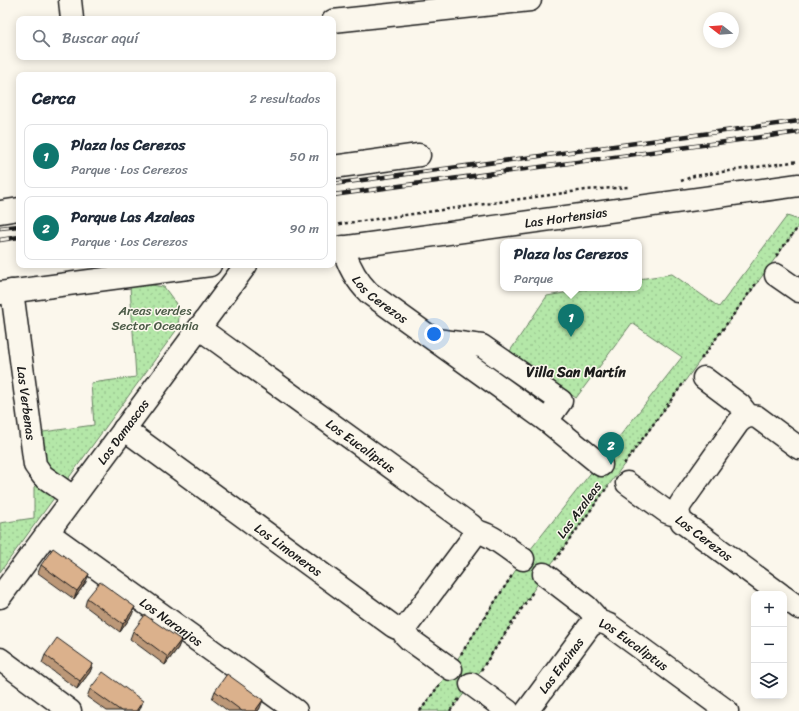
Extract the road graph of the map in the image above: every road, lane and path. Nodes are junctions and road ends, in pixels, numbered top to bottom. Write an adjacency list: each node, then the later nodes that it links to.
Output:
1 (70, 0): 3 (street)
2 (530, 0): 4 (street)
3 (72, 16)
4 (336, 20)
5 (419, 155): 7 (street)
6 (799, 161): 8 (path)
7 (336, 167)
8 (681, 181)
9 (799, 185): 15 (street, Las Hortensias)
10 (636, 187): 13 (path)
11 (16, 209): 12 (street)
12 (0, 212)
13 (336, 225)
14 (799, 226): 18 (path, Las Azaleas)
15 (338, 248): 26 (street, Los Cerezos)
16 (187, 268): 20 (street)
17 (244, 268): 21 (street, Los Damascos)
18 (769, 273): 19 (street); 22 (path, Las Azaleas)
19 (799, 291)
20 (6, 292): 27 (street, Las Verbenas)
21 (199, 328): 24 (street, Los Damascos); 29 (street, Los Eucaliptus)
22 (697, 373): 23 (street); 26 (path, Las Azaleas)
23 (748, 416): 25 (street); 28 (street)
24 (124, 429): 27 (street, Los Damascos); 38 (street, Los Limoneros)
25 (799, 448)
26 (615, 475): 28 (street, Los Cerezos); 32 (path, Las Azaleas)
27 (74, 498): 30 (street, Los Damascos)
28 (678, 514): 33 (street, Los Cerezos)
29 (474, 531): 31 (street, Los Eucaliptus); 38 (street)
30 (48, 533): 34 (street, Los Damascos); 43 (street, Los Naranjos)
31 (523, 559): 40 (path)
32 (544, 574): 37 (street, Los Eucaliptus); 41 (path, Las Azaleas)
33 (776, 591)
34 (0, 597)
35 (787, 599): 36 (street)
36 (799, 608)
37 (598, 622): 47 (street, Las Encinas); 48 (street, Los Eucaliptus)
38 (401, 628): 40 (street, Los Limoneros)
39 (0, 659): 42 (street)
40 (451, 669): 44 (path)
41 (471, 684): 45 (path, Las Azaleas); 46 (street)
42 (70, 711)
43 (296, 711)
44 (420, 711)
45 (450, 711)
46 (508, 711)
47 (527, 711)
48 (727, 711)

